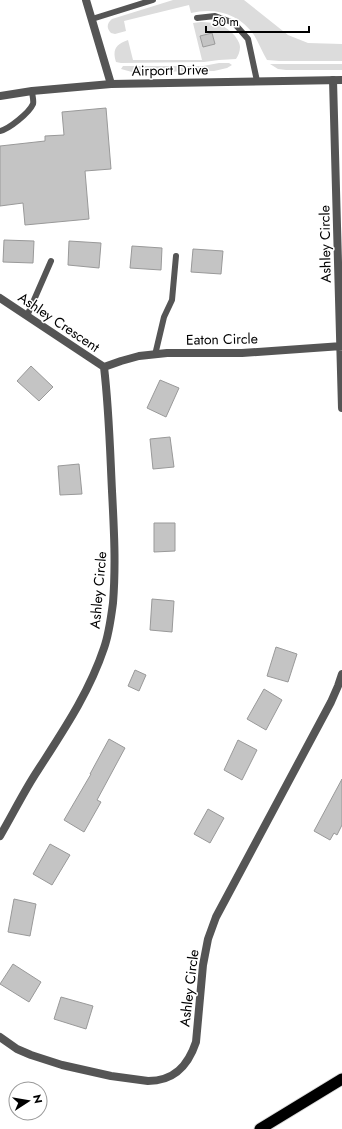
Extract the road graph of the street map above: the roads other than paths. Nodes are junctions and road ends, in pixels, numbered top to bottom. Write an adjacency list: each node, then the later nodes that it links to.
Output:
1 (86, 0): 4 (street)
2 (153, 0): 4 (lane)
3 (197, 18): 7 (lane)
4 (92, 19): 8 (street)
5 (333, 80): 6 (street, Airport Drive); 7 (street, Airport Drive); 16 (street, Ashley Circle)
6 (342, 80)
7 (257, 81): 8 (street, Airport Drive)
8 (111, 84): 9 (street, Airport Drive)
9 (32, 91): 10 (street, Airport Drive); 11 (lane)
10 (0, 96)
11 (0, 131)
12 (176, 256): 17 (lane)
13 (51, 261): 15 (lane)
14 (0, 298): 15 (street, Ashley Crescent)
15 (27, 316): 18 (street, Ashley Crescent)
16 (341, 346): 17 (street, Eaton Circle); 19 (street, Ashley Circle)
17 (155, 355): 18 (street, Eaton Circle)
18 (104, 367): 21 (street, Ashley Circle)
19 (342, 408)
20 (342, 674): 22 (street, Ashley Circle)
21 (0, 836)
22 (0, 1037)
23 (342, 1079): 24 (highway)
24 (260, 1129)

